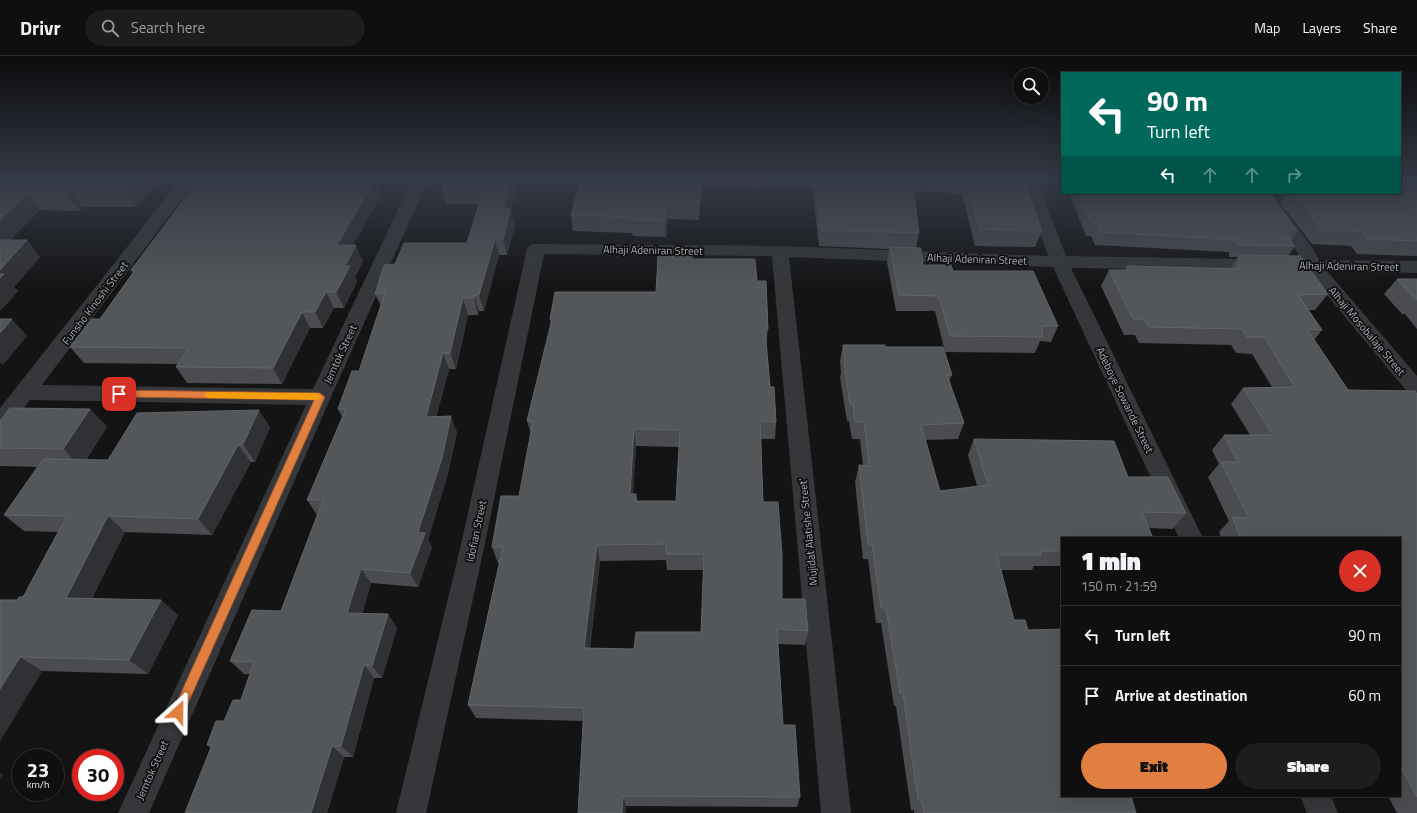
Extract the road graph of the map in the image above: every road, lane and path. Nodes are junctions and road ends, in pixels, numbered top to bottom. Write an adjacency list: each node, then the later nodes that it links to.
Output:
1 (161, 215): 11 (street, Funsho Kinoshi Street)
2 (404, 215): 12 (street, Jemtok Street)
3 (1042, 215): 7 (street, Adeboye Sowande Street)
4 (1280, 215): 8 (street, Alhaji Mosobalaje Street)
5 (536, 249): 6 (street, Alhaji Adeniran Street); 17 (street, Idofian Street)
6 (780, 252): 7 (street, Alhaji Adeniran Street); 18 (street, Mujidat Alatishe Street')
7 (1059, 262): 8 (street, Alhaji Adeniran Street); 14 (street, Adeboye Sowande Street)
8 (1312, 266): 9 (street, Alhaji Adeniran Street); 10 (street, Alhaji Mosobalaje Street)
9 (1417, 267)
10 (1417, 390)
11 (26, 392): 12 (street); 13 (street, Funsho Kinoshi Street)
12 (320, 397): 16 (street, Jemtok Street)
13 (0, 424)
14 (1191, 537)
15 (1315, 797): 19 (street)
16 (133, 813)
17 (411, 813)
18 (836, 813)
19 (1323, 813)

